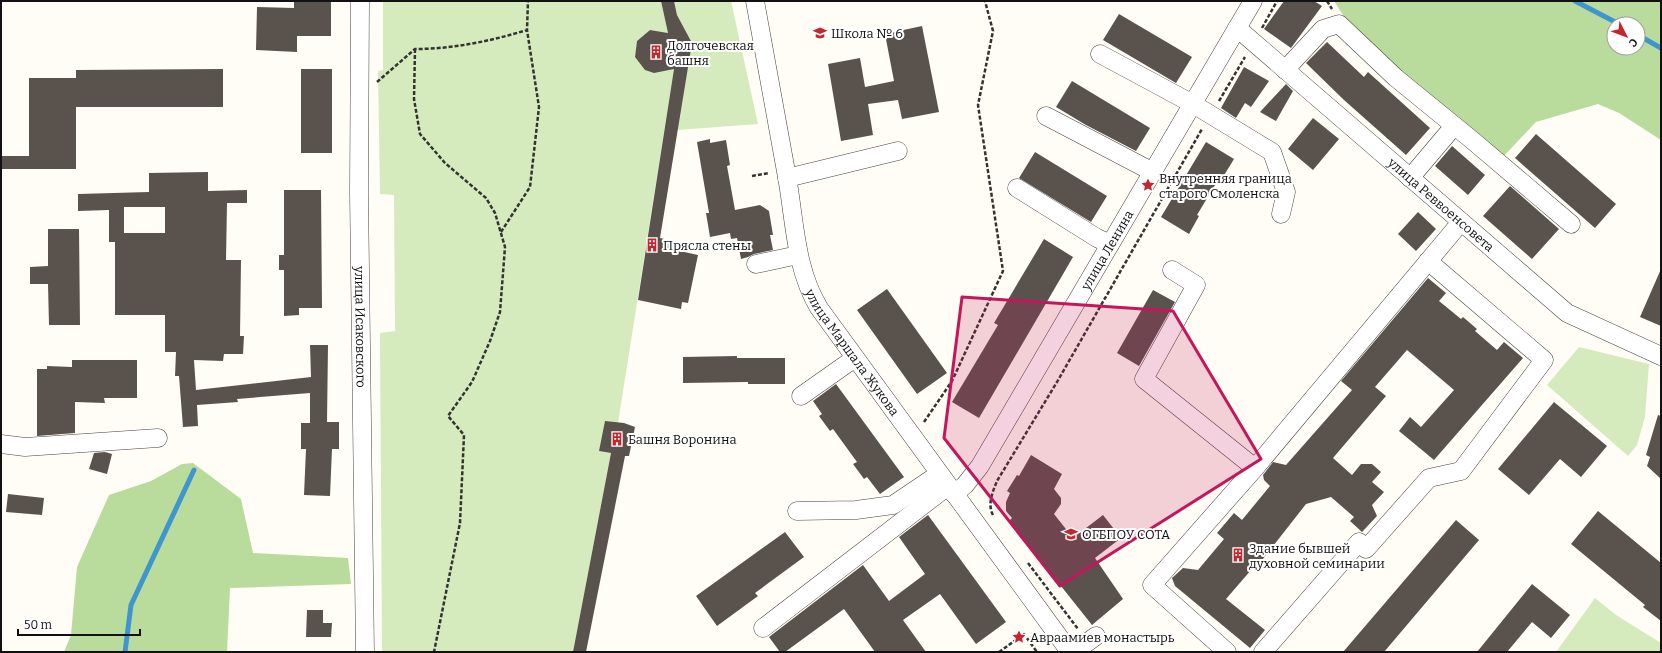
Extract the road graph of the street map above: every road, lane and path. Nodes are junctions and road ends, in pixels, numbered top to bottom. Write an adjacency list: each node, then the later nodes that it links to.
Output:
1 (360, 1): 45 (street, улица Исаковского)
2 (528, 1): 8 (path)
3 (755, 1): 20 (street, улица Маршала Жукова)
4 (985, 1): 35 (path)
5 (1253, 1): 7 (street, улица Ленина)
6 (1277, 1): 9 (path)
7 (1237, 28): 9 (street, улица Реввоенсовета); 14 (street, улица Ленина)
8 (527, 30): 10 (path); 26 (path)
9 (1254, 43): 12 (street, улица Реввоенсовета); 15 (path)
10 (415, 49): 13 (path); 26 (path)
11 (1100, 54): 14 (street)
12 (1286, 70): 17 (street); 21 (street, улица Реввоенсовета)
13 (377, 83)
14 (1193, 104): 15 (street); 19 (street, улица Ленина)
15 (1210, 114): 23 (street); 41 (path)
16 (1046, 116): 19 (street)
17 (1454, 126): 21 (street); 25 (street)
18 (898, 151): 20 (street)
19 (1153, 172): 27 (street, улица Ленина)
20 (787, 178): 28 (street, улица Маршала Жукова)
21 (1410, 178): 24 (street, улица Реввоенсовета)
22 (1017, 188): 27 (street)
23 (1281, 214)
24 (1461, 222): 29 (street); 32 (street, улица Реввоенсовета)
25 (1571, 224)
26 (501, 232): 46 (path)
27 (1110, 244): 39 (street, улица Ленина)
28 (798, 255): 30 (street); 33 (street, улица Маршала Жукова)
29 (1428, 261): 38 (street); 51 (street)
30 (756, 264)
31 (1172, 270): 38 (street)
32 (1661, 356)
33 (855, 358): 34 (street); 39 (street, улица Маршала Жукова)
34 (801, 396)
35 (920, 428)
36 (158, 438): 37 (street)
37 (1, 444)
38 (1255, 468): 50 (street)
39 (947, 485): 40 (street); 43 (street); 49 (street, улица Маршала Жукова)
40 (797, 511)
41 (996, 520)
42 (1024, 557): 44 (path)
43 (763, 628)
44 (1086, 643)
45 (365, 652)
46 (434, 652)
47 (999, 652): 48 (path)
48 (1037, 652)
49 (1070, 652)
50 (1227, 652)
51 (1263, 652)

